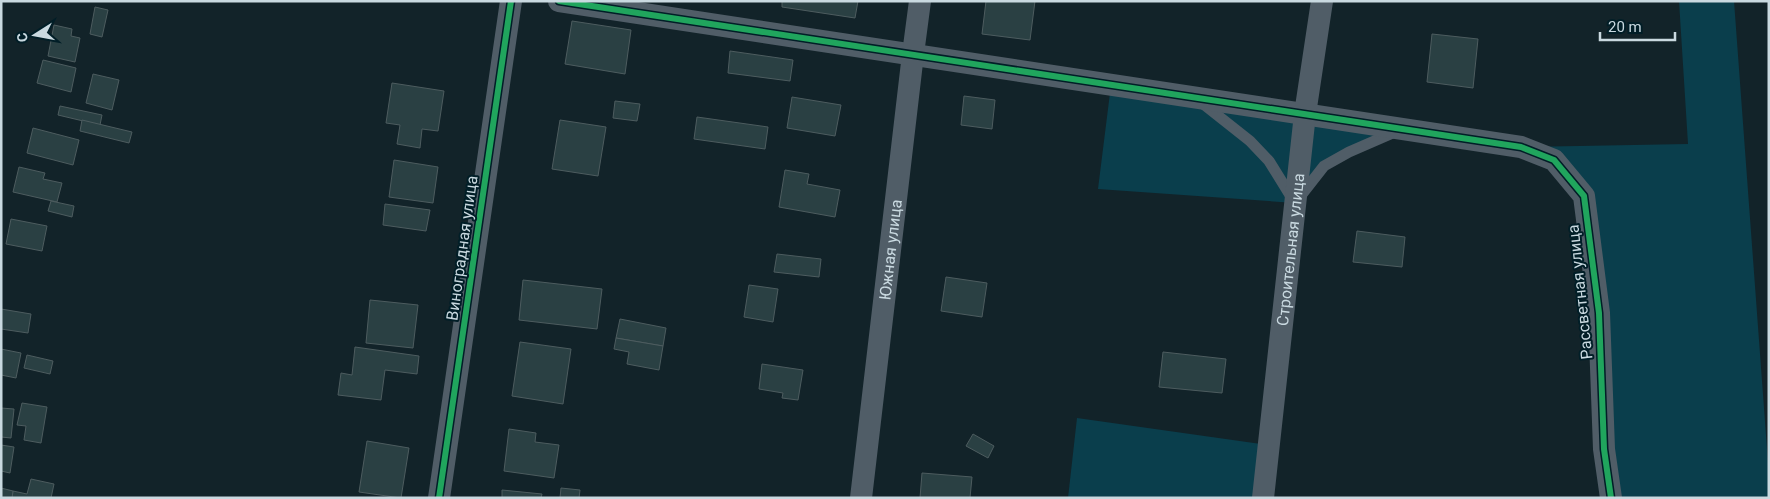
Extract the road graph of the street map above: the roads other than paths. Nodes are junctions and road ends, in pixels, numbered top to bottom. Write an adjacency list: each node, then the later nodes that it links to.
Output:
1 (512, 1): 10 (street, Виноградная улица)
2 (559, 1): 5 (street, Рассветная улица)
3 (920, 1): 5 (street, Южная улица)
4 (1322, 1): 7 (street, Строительная улица)
5 (913, 54): 6 (street, Рассветная улица); 11 (street, Южная улица)
6 (1195, 97): 7 (street, Рассветная улица); 9 (lane)
7 (1305, 114): 8 (street, Рассветная улица); 9 (street, Строительная улица)
8 (1402, 129): 9 (lane); 13 (street, Рассветная улица)
9 (1295, 203): 12 (street, Строительная улица)
10 (439, 498)
11 (862, 498)
12 (1263, 498)
13 (1611, 498)

